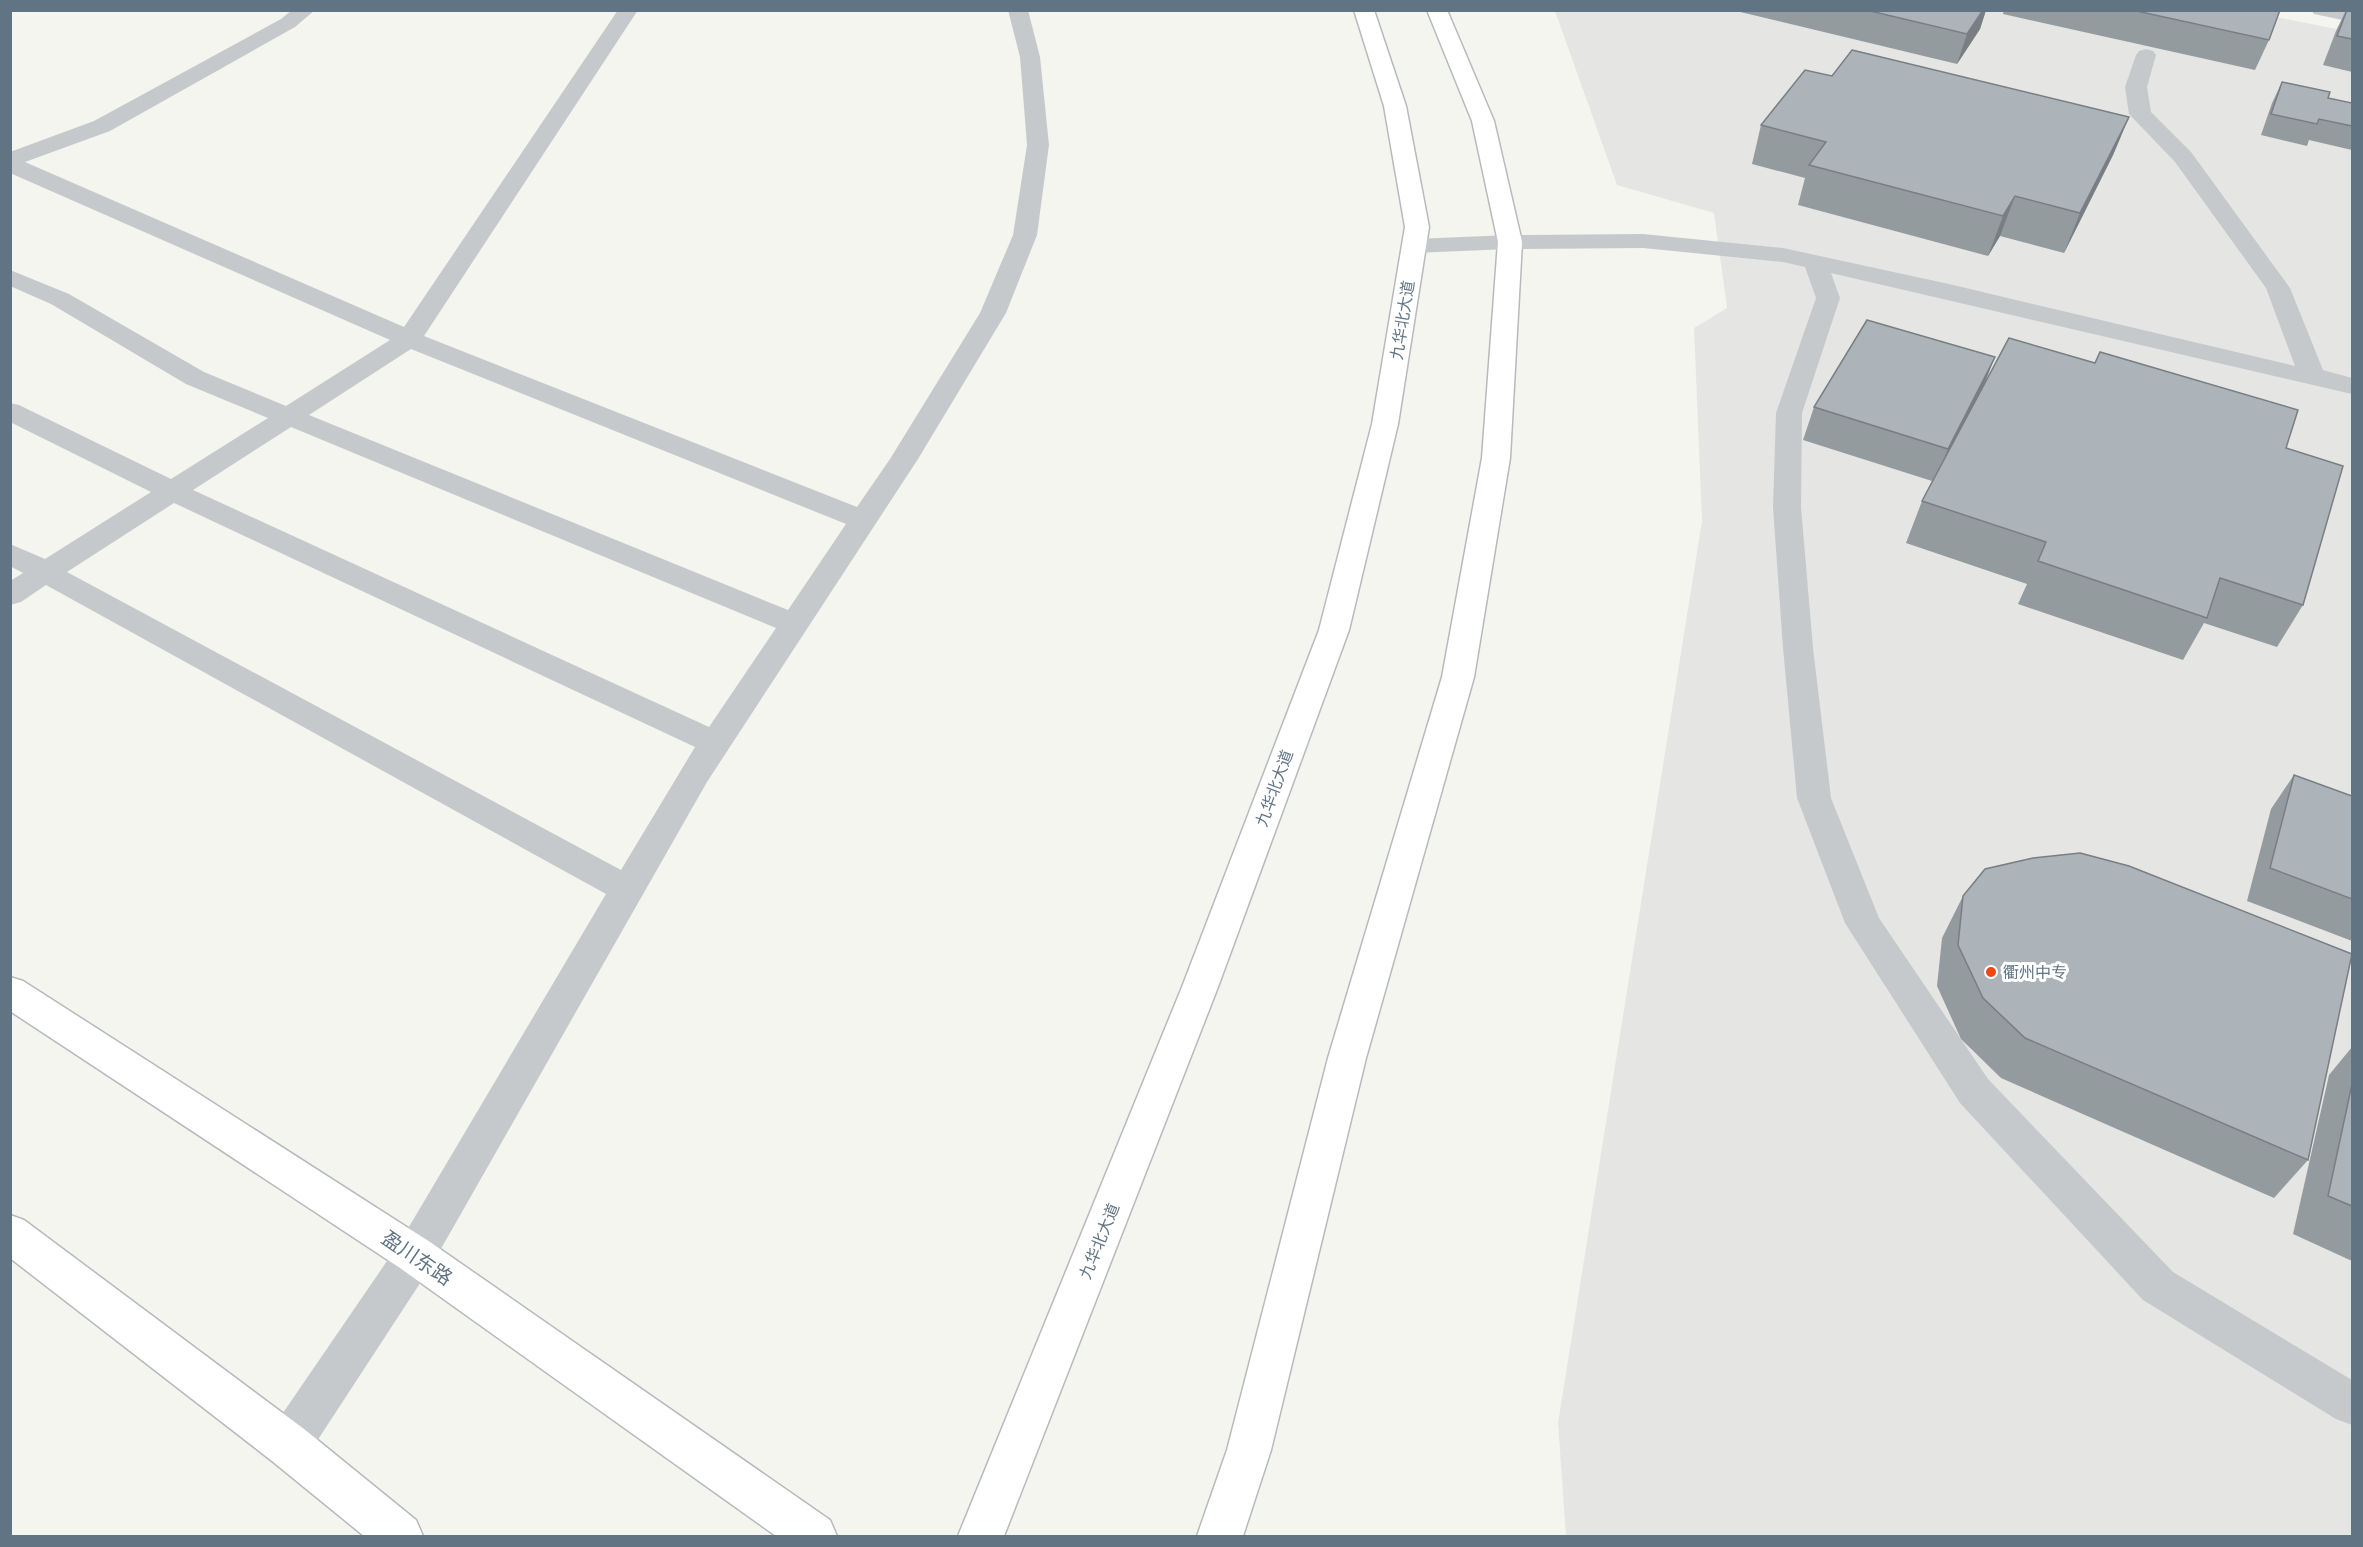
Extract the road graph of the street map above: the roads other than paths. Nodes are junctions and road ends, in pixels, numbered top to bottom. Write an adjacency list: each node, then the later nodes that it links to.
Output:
1 (305, 10): 9 (street)
2 (628, 10): 14 (street)
3 (1018, 10): 20 (street)
4 (1364, 10): 11 (main road, 九华北大道)
5 (1437, 10): 10 (main road)
6 (2321, 10): 7 (street)
7 (2352, 16)
8 (2146, 55): 15 (street)
9 (10, 162): 14 (street)
10 (1510, 242): 11 (street); 12 (street); 35 (main road)
11 (1414, 246): 34 (main road, 九华北大道)
12 (1815, 262): 15 (street); 30 (street)
13 (10, 277): 18 (street)
14 (409, 339): 18 (street); 20 (street)
15 (2312, 375): 16 (street)
16 (2352, 386)
17 (10, 411): 19 (street)
18 (290, 416): 19 (street); 24 (street)
19 (172, 491): 22 (street); 25 (street)
20 (863, 520): 24 (street)
21 (10, 553): 22 (street)
22 (46, 572): 23 (street); 26 (street)
23 (10, 595)
24 (794, 624): 25 (street)
25 (715, 743): 26 (street)
26 (627, 890): 29 (street)
27 (10, 992): 29 (main road, 盈川东路)
28 (10, 1233): 31 (main road)
29 (415, 1255): 31 (street); 33 (main road, 盈川东路)
30 (2352, 1404)
31 (288, 1445): 32 (main road)
32 (400, 1536)
33 (814, 1536)
34 (981, 1536)
35 (1220, 1536)

